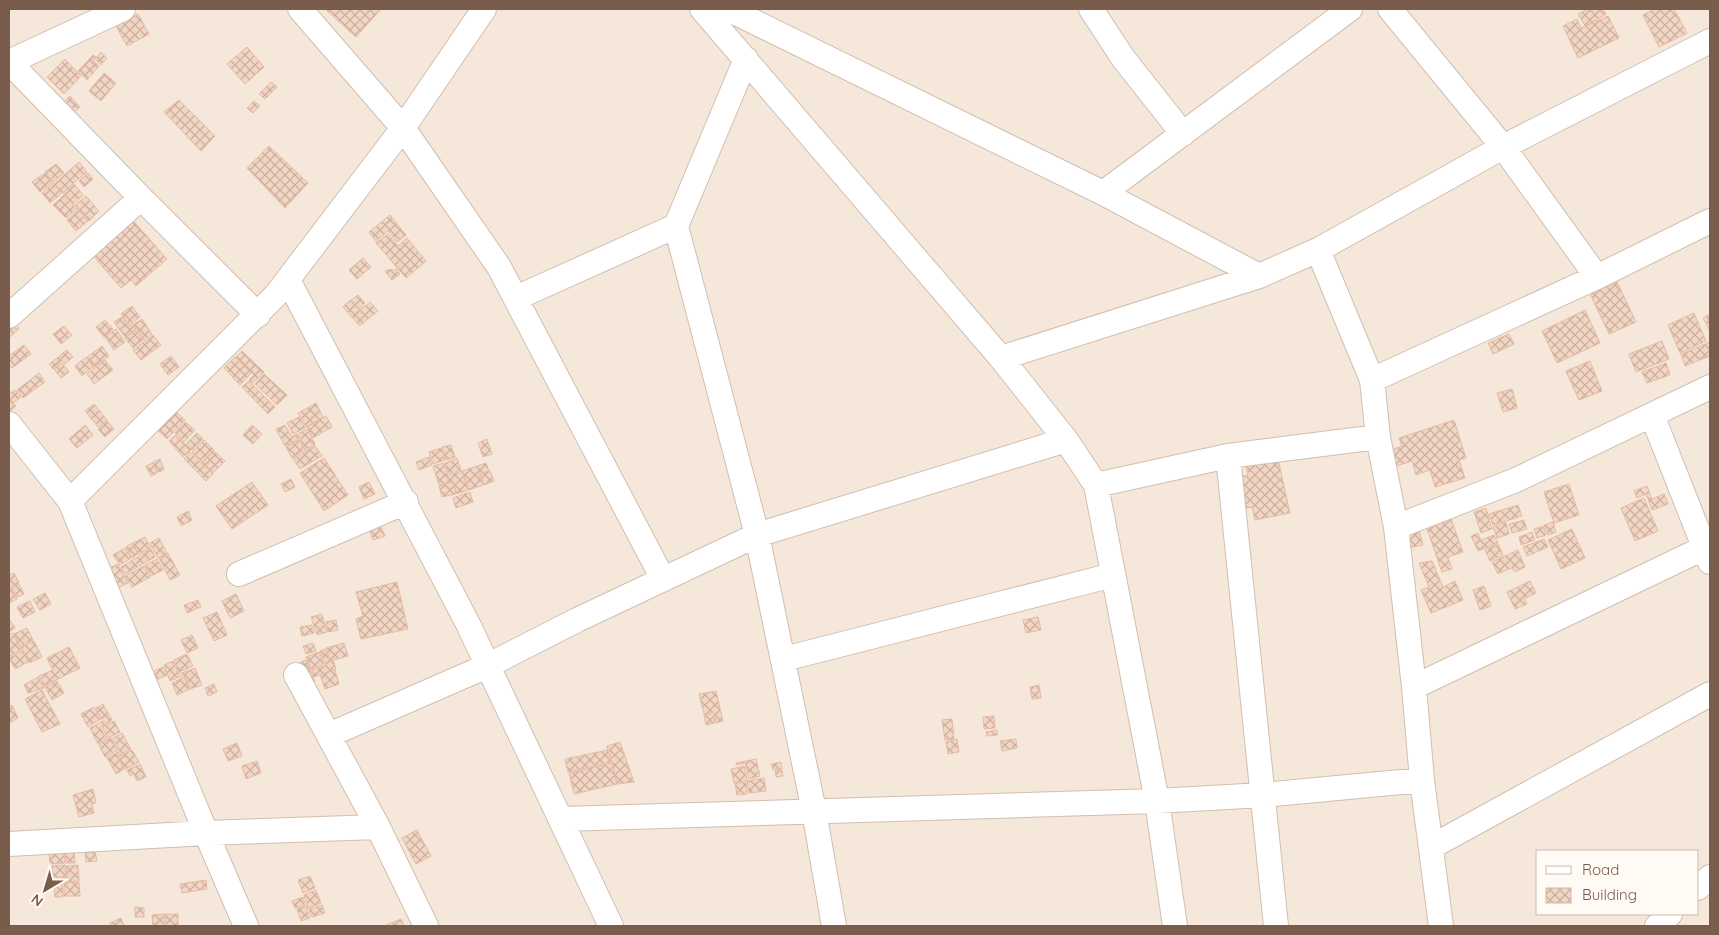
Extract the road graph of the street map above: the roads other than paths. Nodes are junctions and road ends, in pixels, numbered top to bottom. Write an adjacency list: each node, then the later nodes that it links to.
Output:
1 (124, 9): 11 (street)
2 (300, 9): 12 (street)
3 (484, 9): 12 (street)
4 (702, 9): 10 (street)
5 (728, 9): 15 (street)
6 (1091, 9): 13 (street)
7 (1350, 9): 13 (street)
8 (1390, 9): 14 (street)
9 (1710, 41): 14 (street)
10 (746, 60): 18 (street); 26 (street)
11 (9, 62): 16 (street)
12 (403, 128): 22 (street); 23 (street)
13 (1184, 134): 15 (street)
14 (1503, 147): 19 (street); 21 (street)
15 (1103, 193): 20 (street)
16 (141, 198): 24 (street); 25 (street)
17 (1710, 221): 21 (street)
18 (676, 226): 23 (street); 38 (street)
19 (1318, 250): 20 (street); 27 (street)
20 (1258, 276): 26 (street)
21 (1597, 277): 27 (street)
22 (288, 280): 24 (street); 36 (street)
23 (516, 298): 42 (street)
24 (258, 315): 35 (street)
25 (9, 316)
26 (1001, 358): 32 (street)
27 (1372, 380): 31 (street)
28 (1710, 387): 29 (street)
29 (1652, 416): 37 (street); 39 (street)
30 (9, 424): 35 (street)
31 (1378, 437): 33 (street); 37 (street)
32 (1066, 440): 34 (street); 38 (street)
33 (1228, 456): 34 (street); 50 (street)
34 (1096, 485): 41 (street)
35 (70, 501): 55 (street)
36 (406, 502): 40 (street); 44 (street)
37 (1396, 527): 46 (street)
38 (756, 535): 42 (street); 43 (street)
39 (1709, 551): 46 (street)
40 (239, 574)
41 (1113, 575): 43 (street); 51 (street)
42 (663, 579): 44 (street)
43 (784, 658): 52 (street)
44 (487, 666): 48 (street); 53 (street)
45 (296, 676): 48 (street)
46 (1414, 687): 49 (street)
47 (1710, 694): 57 (street)
48 (329, 736): 54 (street)
49 (1422, 780): 50 (street); 57 (street)
50 (1263, 795): 51 (street); 66 (street)
51 (1157, 802): 52 (street); 65 (street)
52 (814, 811): 53 (street); 64 (street)
53 (562, 820): 63 (street)
54 (378, 827): 55 (street); 62 (street)
55 (206, 833): 56 (street); 61 (street)
56 (9, 844)
57 (1431, 847): 67 (street)
58 (1710, 877): 59 (street)
59 (1699, 887)
60 (1669, 915): 68 (street)
61 (246, 926)
62 (426, 926)
63 (611, 926)
64 (834, 926)
65 (1175, 926)
66 (1276, 926)
67 (1441, 926)
68 (1657, 926)

